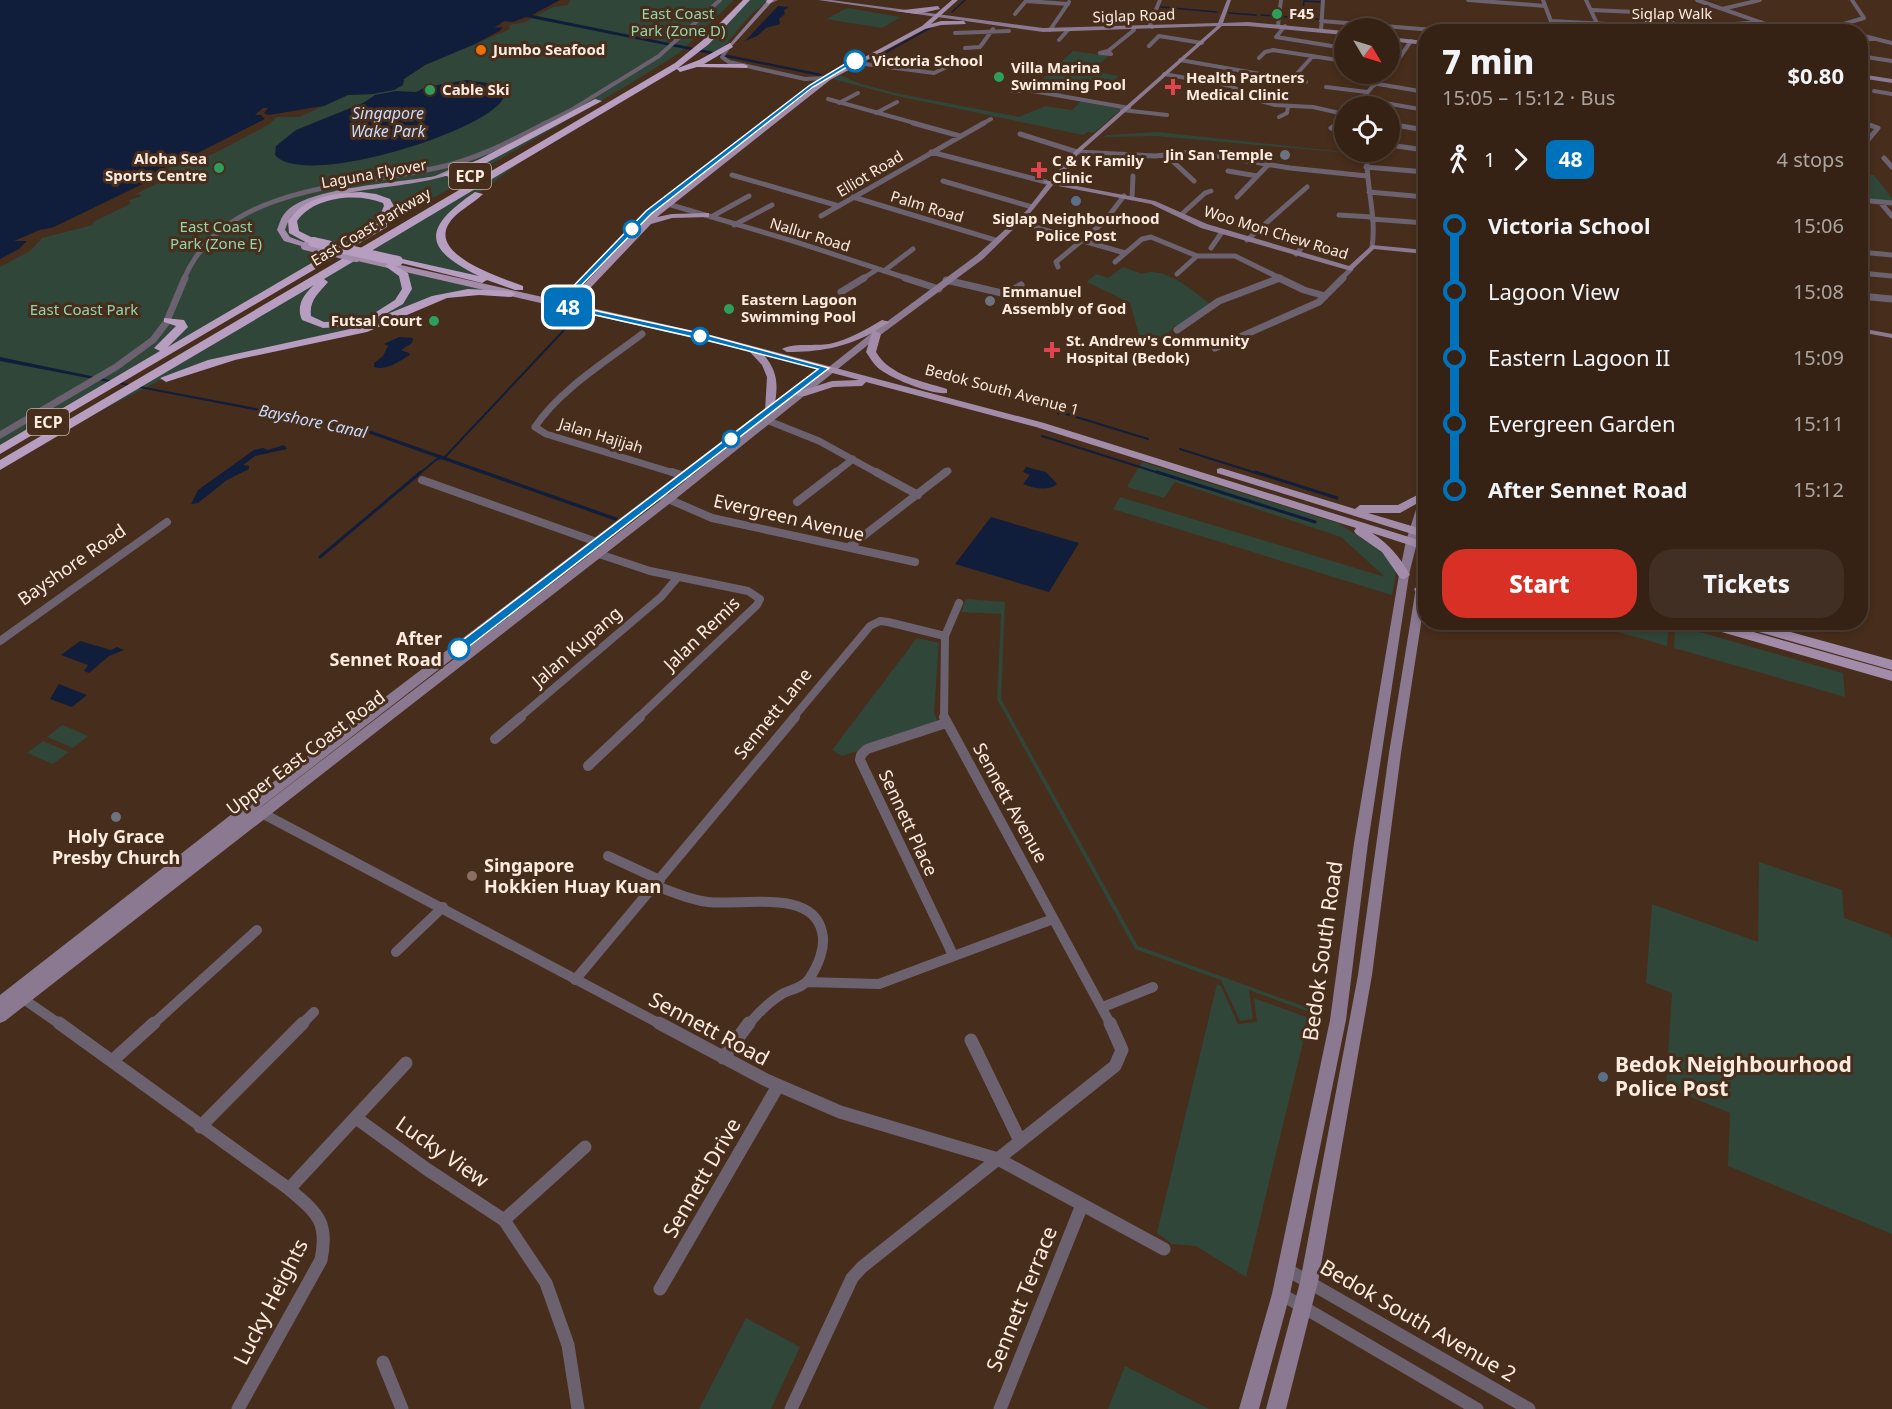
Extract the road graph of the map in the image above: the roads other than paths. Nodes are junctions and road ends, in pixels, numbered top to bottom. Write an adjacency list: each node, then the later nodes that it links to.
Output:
1 (720, 0): 130 (street)
2 (747, 0): 90 (highway, East Coast Parkway / ECP)
3 (820, 0): 21 (main road, Siglap Road)
4 (948, 0): 19 (main road)
5 (955, 0): 19 (main road)
6 (1160, 0): 43 (street)
7 (1227, 0): 32 (main road)
8 (1281, 0): 41 (street)
9 (1323, 0): 28 (street)
10 (1468, 0): 18 (street)
11 (1543, 0): 18 (street)
12 (1586, 0): 22 (street)
13 (1697, 0): 20 (street)
14 (1760, 0): 20 (street)
15 (1852, 0): 38 (street)
16 (772, 1): 67 (main road)
17 (1069, 2): 24 (street); 47 (street)
18 (1545, 6): 29 (street)
19 (941, 9): 23 (main road); 26 (main road); 27 (main road)
20 (1722, 9): 30 (street)
21 (884, 10): 23 (main road, Siglap Road); 25 (main road, Siglap Road)
22 (1592, 10): 34 (street); 35 (street)
23 (898, 11): 26 (main road, Siglap Road)
24 (1015, 14)
25 (910, 16): 26 (main road, Siglap Road); 39 (main road)
26 (931, 17): 27 (main road, Siglap Road); 31 (main road, Siglap Road); 39 (main road)
27 (954, 19): 44 (main road, Siglap Road)
28 (1321, 21): 46 (street); 49 (street)
29 (1551, 21): 33 (street); 34 (street, Siglap Walk)
30 (1761, 22): 36 (street, Siglap Walk); 37 (street)
31 (964, 23): 39 (main road); 44 (main road, Siglap Road)
32 (1218, 23): 40 (main road, Siglap Road); 41 (main road, Siglap Road); 53 (main road); 61 (main road)
33 (1552, 24)
34 (1598, 24)
35 (1674, 24)
36 (1745, 24)
37 (1766, 24)
38 (1845, 24)
39 (921, 26): 75 (main road); 83 (main road)
40 (1178, 26): 43 (main road, Siglap Road); 53 (main road)
41 (1278, 26): 42 (main road, Siglap Road)
42 (1285, 26): 49 (main road, Siglap Road); 64 (street)
43 (1152, 27): 45 (main road, Siglap Road)
44 (994, 28): 47 (main road, Siglap Road); 50 (street); 52 (street, Siglap Road); 65 (street)
45 (1133, 28): 48 (main road, Siglap Road); 66 (street)
46 (1418, 29)
47 (1050, 30): 48 (main road, Siglap Road)
48 (1068, 30): 56 (street, Siglap Road)
49 (1322, 30): 51 (main road, Siglap Road)
50 (1009, 31)
51 (1334, 32)
52 (955, 33)
53 (1205, 36): 61 (main road)
54 (1868, 37): 55 (street)
55 (1871, 38): 58 (street); 62 (street)
56 (1059, 40)
57 (1400, 40): 59 (main road)
58 (1868, 40)
59 (1411, 41): 60 (main road); 69 (street)
60 (1418, 42)
61 (1200, 43): 63 (street); 74 (main road, Upper East Coast Road)
62 (1892, 43)
63 (1149, 46)
64 (1334, 46)
65 (965, 48)
66 (1108, 51)
67 (722, 52): 78 (street); 80 (highway)
68 (1313, 57): 72 (street); 73 (street); 85 (street)
69 (1400, 57)
70 (1868, 57): 76 (street)
71 (670, 58): 98 (highway, East Coast Parkway / ECP)
72 (1259, 58)
73 (1334, 59)
74 (1181, 60): 81 (main road, Upper East Coast Road); 85 (street)
75 (861, 61): 77 (street); 77 (street); 148 (main road)
76 (1892, 61)
77 (873, 63): 79 (street)
78 (744, 66): 80 (highway); 84 (street)
79 (949, 66)
80 (686, 68): 90 (highway)
81 (1166, 74): 105 (street); 107 (main road, Upper East Coast Road)
82 (1868, 77): 87 (main road)
83 (825, 78): 84 (street); 89 (main road)
84 (805, 79): 89 (street)
85 (1293, 79): 86 (street)
86 (1306, 81)
87 (1892, 81)
88 (1378, 84): 92 (street); 94 (street)
89 (814, 85): 157 (main road)
90 (642, 86): 127 (highway, East Coast Parkway / ECP)
91 (1326, 87): 94 (street)
92 (1418, 90)
93 (1012, 91): 107 (street)
94 (1367, 92): 99 (street)
95 (1874, 92): 97 (street)
96 (858, 93): 102 (street)
97 (1892, 94)
98 (610, 96): 136 (highway); 144 (highway, East Coast Parkway / ECP)
99 (1364, 96)
100 (1418, 96): 106 (street)
101 (828, 99): 102 (street)
102 (839, 102): 109 (street)
103 (897, 102): 109 (street)
104 (1400, 105): 106 (street)
105 (1288, 107): 110 (street); 112 (street)
106 (1409, 107): 108 (street)
107 (1125, 109): 111 (street); 124 (main road, Upper East Coast Road)
108 (1418, 109)
109 (876, 113): 120 (street)
110 (1334, 113)
111 (1167, 115)
112 (1279, 117)
113 (991, 119): 120 (street, Elliot Road)
114 (1868, 124): 121 (street)
115 (1334, 125): 117 (street)
116 (1400, 126): 118 (street)
117 (1331, 128)
118 (1418, 129)
119 (1020, 134): 124 (street)
120 (960, 136): 125 (street, Elliot Road)
121 (1868, 140)
122 (1400, 147): 123 (street)
123 (1418, 149)
124 (1075, 151): 126 (street); 143 (main road, Upper East Coast Road)
125 (932, 152): 143 (street); 152 (street, Elliot Road)
126 (1167, 155): 131 (street); 142 (street)
127 (522, 158): 188 (highway, East Coast Parkway / ECP); 203 (highway)
128 (1884, 158): 133 (street)
129 (1366, 162): 132 (street)
130 (452, 165): 136 (main road); 211 (street)
131 (1268, 165): 139 (street); 140 (street)
132 (1366, 167): 135 (street); 140 (street)
133 (1892, 167)
134 (1228, 171): 139 (street)
135 (1418, 171)
136 (447, 175): 179 (main road, Laguna Flyover)
137 (732, 175): 160 (street)
138 (1133, 176): 154 (street)
139 (1257, 176): 153 (street)
140 (1367, 176): 147 (street)
141 (943, 181): 161 (street)
142 (1194, 181)
143 (1048, 183): 150 (main road, Woo Mon Chew Road); 161 (main road, Upper East Coast Road)
144 (455, 185)
145 (1307, 187): 177 (street)
146 (1211, 191): 163 (street, Woo Mon Chew Road)
147 (1369, 192): 151 (street); 168 (street)
148 (685, 193): 157 (main road); 162 (main road)
149 (749, 196): 165 (street)
150 (1124, 196): 154 (main road, Woo Mon Chew Road); 176 (street)
151 (1418, 196)
152 (853, 197): 160 (street, Elliot Road); 175 (street, Palm Road)
153 (1237, 197)
154 (1132, 198): 163 (main road, Woo Mon Chew Road)
155 (1868, 201): 156 (street)
156 (1880, 202): 158 (street); 167 (street)
157 (665, 203): 162 (street, Nallur Road); 171 (main road); 208 (main road)
158 (1892, 203)
159 (772, 205): 173 (street, Nallur Road)
160 (839, 206): 166 (street, Elliot Road)
161 (1031, 206): 170 (main road, Upper East Coast Road)
162 (690, 210): 165 (street, Nallur Road)
163 (1182, 214): 174 (main road, Woo Mon Chew Road)
164 (1339, 215): 168 (street)
165 (709, 216): 171 (main road); 173 (street, Nallur Road)
166 (821, 216)
167 (1892, 216)
168 (1372, 218): 172 (street); 180 (street)
169 (393, 220): 190 (highway, East Coast Parkway / ECP)
170 (1016, 221): 175 (main road, Upper East Coast Road); 176 (street); 200 (main road, Upper East Coast Road)
171 (647, 222): 208 (main road)
172 (1418, 222)
173 (734, 225): 195 (street, Nallur Road)
174 (1222, 232): 177 (main road, Woo Mon Chew Road); 181 (street)
175 (995, 240): 200 (main road, Upper East Coast Road)
176 (1082, 240): 184 (street); 193 (street)
177 (1247, 240): 186 (main road, Woo Mon Chew Road)
178 (1308, 240): 186 (street)
179 (309, 244): 190 (highway); 192 (highway, bridge)
180 (1372, 247): 183 (main road); 194 (main road)
181 (1210, 248)
182 (913, 249): 195 (street)
183 (1418, 251)
184 (1125, 253): 189 (street); 191 (street)
185 (1868, 253): 187 (street)
186 (1296, 254): 194 (main road, Woo Mon Chew Road)
187 (1892, 255)
188 (354, 256): 192 (highway); 225 (highway, East Coast Parkway / ECP)
189 (1197, 256): 196 (street); 199 (street)
190 (320, 262): 223 (highway, East Coast Parkway / ECP)
191 (1114, 262)
192 (394, 263): 203 (highway)
193 (1058, 267)
194 (1351, 268): 205 (street, Woo Mon Chew Road)
195 (881, 270): 202 (street, Nallur Road); 204 (street)
196 (1177, 274)
197 (1868, 274): 198 (street)
198 (1892, 276)
199 (1280, 278): 205 (street); 212 (street)
200 (948, 280): 201 (street); 202 (main road, Upper East Coast Road)
201 (1021, 285)
202 (937, 289): 209 (main road, Upper East Coast Road)
203 (516, 291): 208 (main road, Bedok South Avenue 1); 225 (highway)
204 (841, 292)
205 (1325, 296): 219 (street, Woo Mon Chew Road)
206 (1868, 297): 207 (street)
207 (1892, 299)
208 (568, 302): 220 (main road, Bedok South Avenue 1); 221 (main road, Bedok South Avenue 1)
209 (905, 311): 210 (main road, Upper East Coast Road); 215 (main road, Upper East Coast Road)
210 (885, 322): 221 (main road); 222 (main road, Upper East Coast Road)
211 (166, 323): 223 (highway); 230 (street)
212 (1177, 330)
213 (1868, 332): 216 (main road)
214 (642, 334): 235 (street, Jalan Hajijah)
215 (876, 334): 222 (main road, Upper East Coast Road); 226 (main road)
216 (1892, 336)
217 (1868, 338): 218 (main road)
218 (1892, 342)
219 (1215, 348)
220 (752, 349): 222 (main road, Bedok South Avenue 1); 228 (main road)
221 (787, 349): 222 (main road, Bedok South Avenue 1)
222 (833, 366): 224 (main road, Bedok South Avenue 1); 226 (main road, Bedok South Avenue 1); 227 (main road, Upper East Coast Road); 228 (main road, Upper East Coast Road)
223 (120, 381): 231 (highway, East Coast Parkway / ECP)
224 (888, 385): 227 (main road); 242 (main road, Bedok South Avenue 1)
225 (140, 387): 233 (highway, ECP)
226 (943, 391): 241 (main road, Bedok South Avenue 1)
227 (801, 394): 229 (main road, Upper East Coast Road)
228 (769, 409): 229 (main road, Upper East Coast Road)
229 (763, 419): 232 (street); 235 (main road, Upper East Coast Road)
230 (0, 435)
231 (0, 450)
232 (853, 459): 237 (street); 240 (street)
233 (0, 466)
234 (948, 471): 237 (street)
235 (689, 477): 238 (main road, Upper East Coast Road)
236 (422, 480): 245 (street, Jalan Remis)
237 (918, 495): 244 (street)
238 (664, 497): 244 (street, Evergreen Avenue); 245 (main road, Upper East Coast Road)
239 (1418, 500): 241 (main road)
240 (796, 502)
241 (1334, 507): 243 (main road, Bedok South Avenue 1)
242 (1340, 519): 243 (main road, Bedok South Avenue 1); 247 (main road)
243 (1416, 536): 247 (main road, Bedok South Road)
244 (849, 547): 246 (street, Evergreen Avenue)
245 (599, 548): 248 (street, Jalan Remis); 261 (main road, Upper East Coast Road)
246 (915, 562)
247 (1404, 575): 280 (main road, Bedok South Road)
248 (678, 576): 259 (street, Jalan Kupang); 260 (street, Jalan Remis)
249 (959, 603): 254 (street, Sennett Avenue)
250 (1418, 617): 281 (main road)
251 (1729, 630): 257 (main road)
252 (1767, 630): 256 (main road)
253 (0, 636): 255 (street, Bayshore Road)
254 (945, 636): 258 (street, Sennett Avenue); 263 (street, Sennett Lane)
255 (0, 641)
256 (1892, 665)
257 (1892, 676)
258 (946, 723): 265 (street, Sennett Avenue); 268 (street, Sennett Place)
259 (495, 739)
260 (588, 766)
261 (256, 810): 264 (street, Sennett Road); 272 (main road, Upper East Coast Road)
262 (608, 856): 263 (street)
263 (658, 883): 269 (street, Sennett Lane); 270 (street)
264 (443, 907): 267 (street); 269 (street, Sennett Road)
265 (1053, 919): 268 (street); 273 (street, Sennett Avenue)
266 (257, 930): 278 (street)
267 (396, 952)
268 (952, 955): 270 (street)
269 (575, 980): 277 (street, Sennett Road)
270 (807, 982): 277 (street)
271 (1153, 987): 273 (street)
272 (8, 996): 275 (main road, Upper East Coast Road); 278 (street, Lucky Heights)
273 (1103, 1007): 285 (street, Sennett Avenue)
274 (314, 1012): 284 (street)
275 (0, 1016)
276 (971, 1040): 285 (street)
277 (723, 1058): 282 (street, Sennett Road)
278 (112, 1061): 284 (street, Lucky Heights)
279 (406, 1063): 283 (street)
280 (1328, 1066): 281 (main road); 292 (main road, Bedok South Road)
281 (1348, 1072): 293 (main road)
282 (778, 1086): 287 (street, Sennett Road); 294 (street, Sennett Drive)
283 (357, 1118): 288 (street); 290 (street, Lucky View)
284 (200, 1127): 288 (street, Lucky Heights)
285 (1020, 1141): 287 (street, Sennett Avenue)
286 (585, 1147): 290 (street)
287 (998, 1159): 289 (street, Sennett Road); 301 (street, Sennett Avenue)
288 (289, 1189): 298 (street, Lucky Heights)
289 (1082, 1205): 291 (street, Sennett Road); 302 (street, Sennett Terrace)
290 (504, 1220): 300 (street, Lucky View)
291 (1164, 1249)
292 (1286, 1269): 293 (street, Bedok South Avenue 2); 295 (main road, Bedok South Road)
293 (1309, 1282): 296 (main road); 306 (street, Bedok South Avenue 2)
294 (660, 1289)
295 (1281, 1294): 296 (street); 303 (main road, Bedok South Road)
296 (1304, 1307): 304 (main road); 305 (street)
297 (383, 1362): 299 (street)
298 (238, 1409)
299 (402, 1409)
300 (578, 1409)
301 (791, 1409)
302 (1000, 1409)
303 (1249, 1409)
304 (1276, 1409)
305 (1477, 1409)
306 (1529, 1409)

